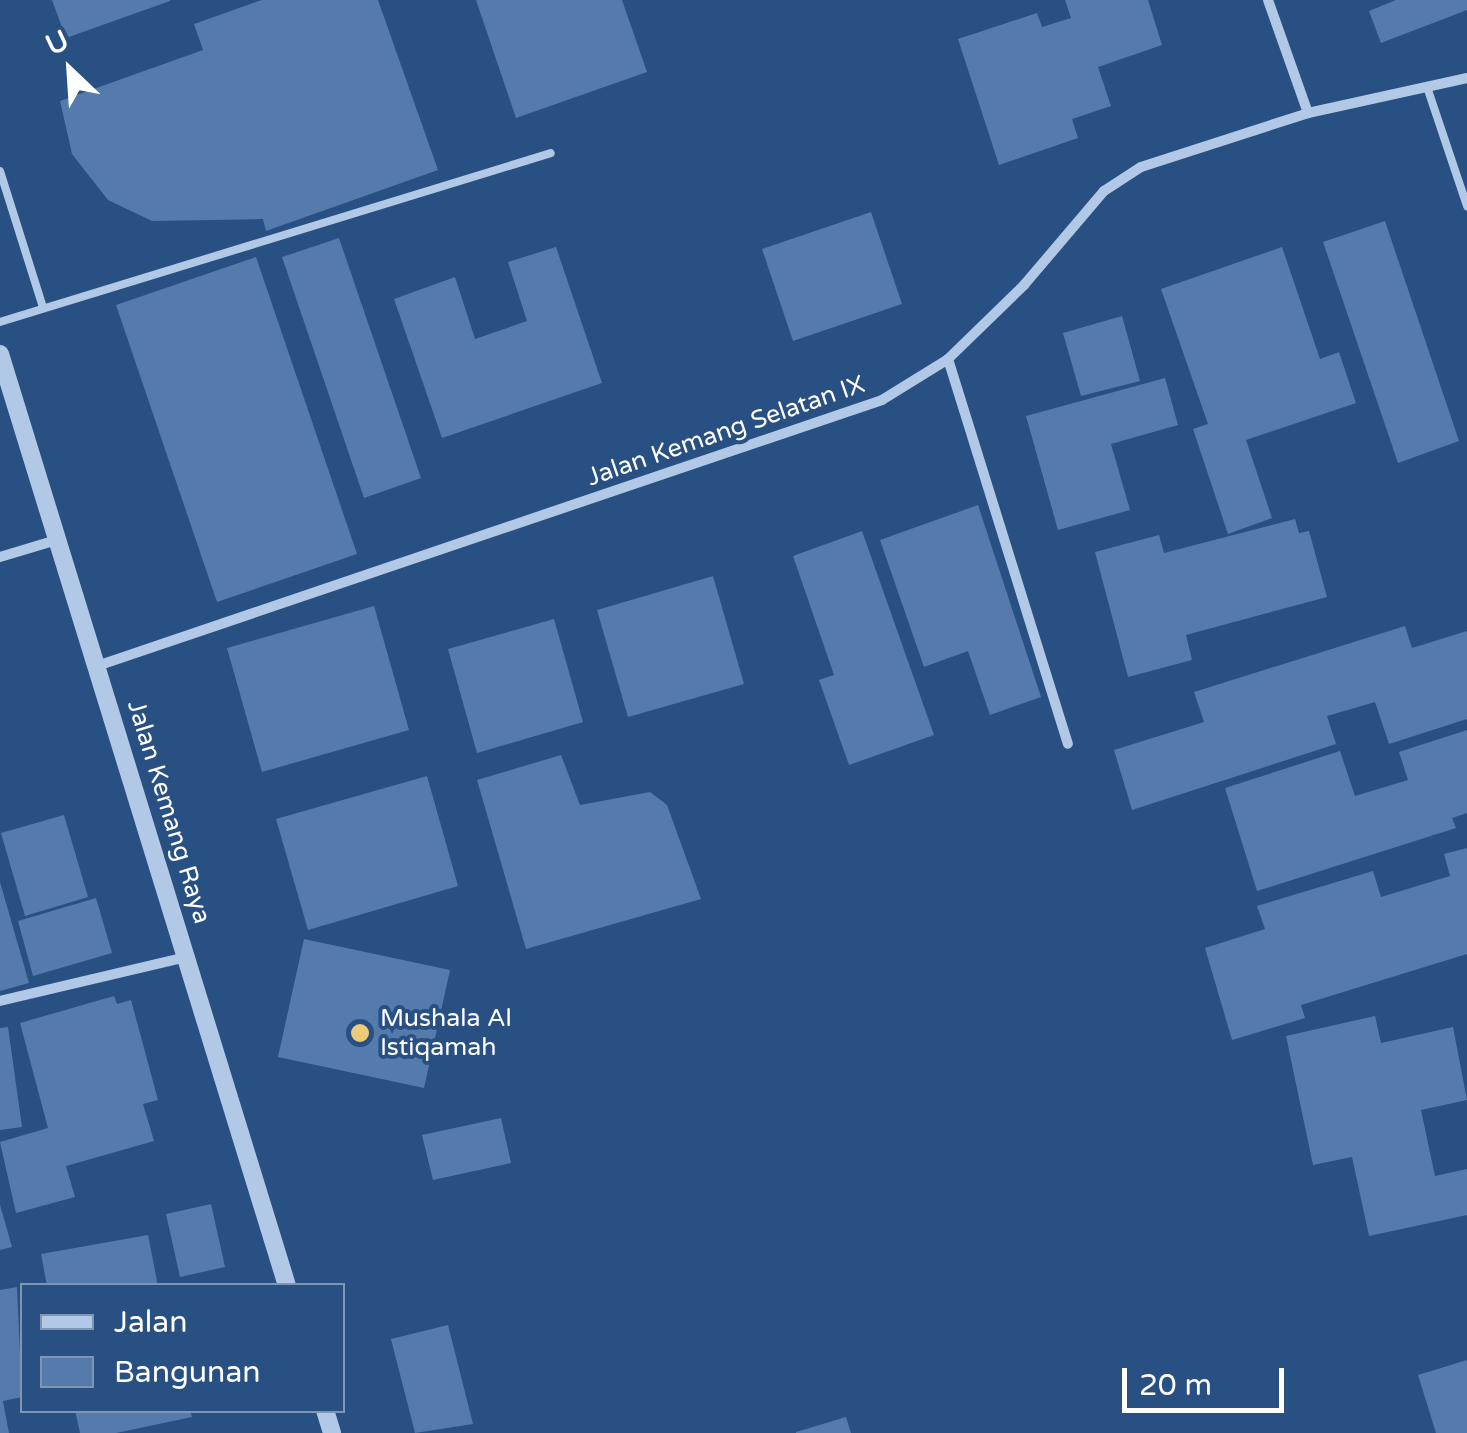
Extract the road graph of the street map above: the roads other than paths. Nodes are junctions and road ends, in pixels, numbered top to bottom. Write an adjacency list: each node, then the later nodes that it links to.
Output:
1 (1268, 0): 4 (street)
2 (1467, 78): 3 (street, Jalan Kemang Selatan IX)
3 (1428, 87): 4 (street, Jalan Kemang Selatan IX); 7 (lane)
4 (1308, 114): 11 (street, Jalan Kemang Selatan IX)
5 (551, 152): 8 (lane)
6 (0, 171): 8 (lane)
7 (1467, 206)
8 (43, 307): 9 (lane)
9 (0, 322)
10 (0, 354): 12 (street, Jalan Kemang Raya)
11 (948, 359): 14 (street, Jalan Kemang Selatan IX); 15 (street)
12 (60, 540): 13 (street); 14 (street, Jalan Kemang Raya)
13 (0, 557)
14 (100, 665): 16 (street, Jalan Kemang Raya)
15 (1068, 744)
16 (186, 957): 17 (street); 18 (street, Jalan Kemang Raya)
17 (0, 1001)
18 (286, 1283)

